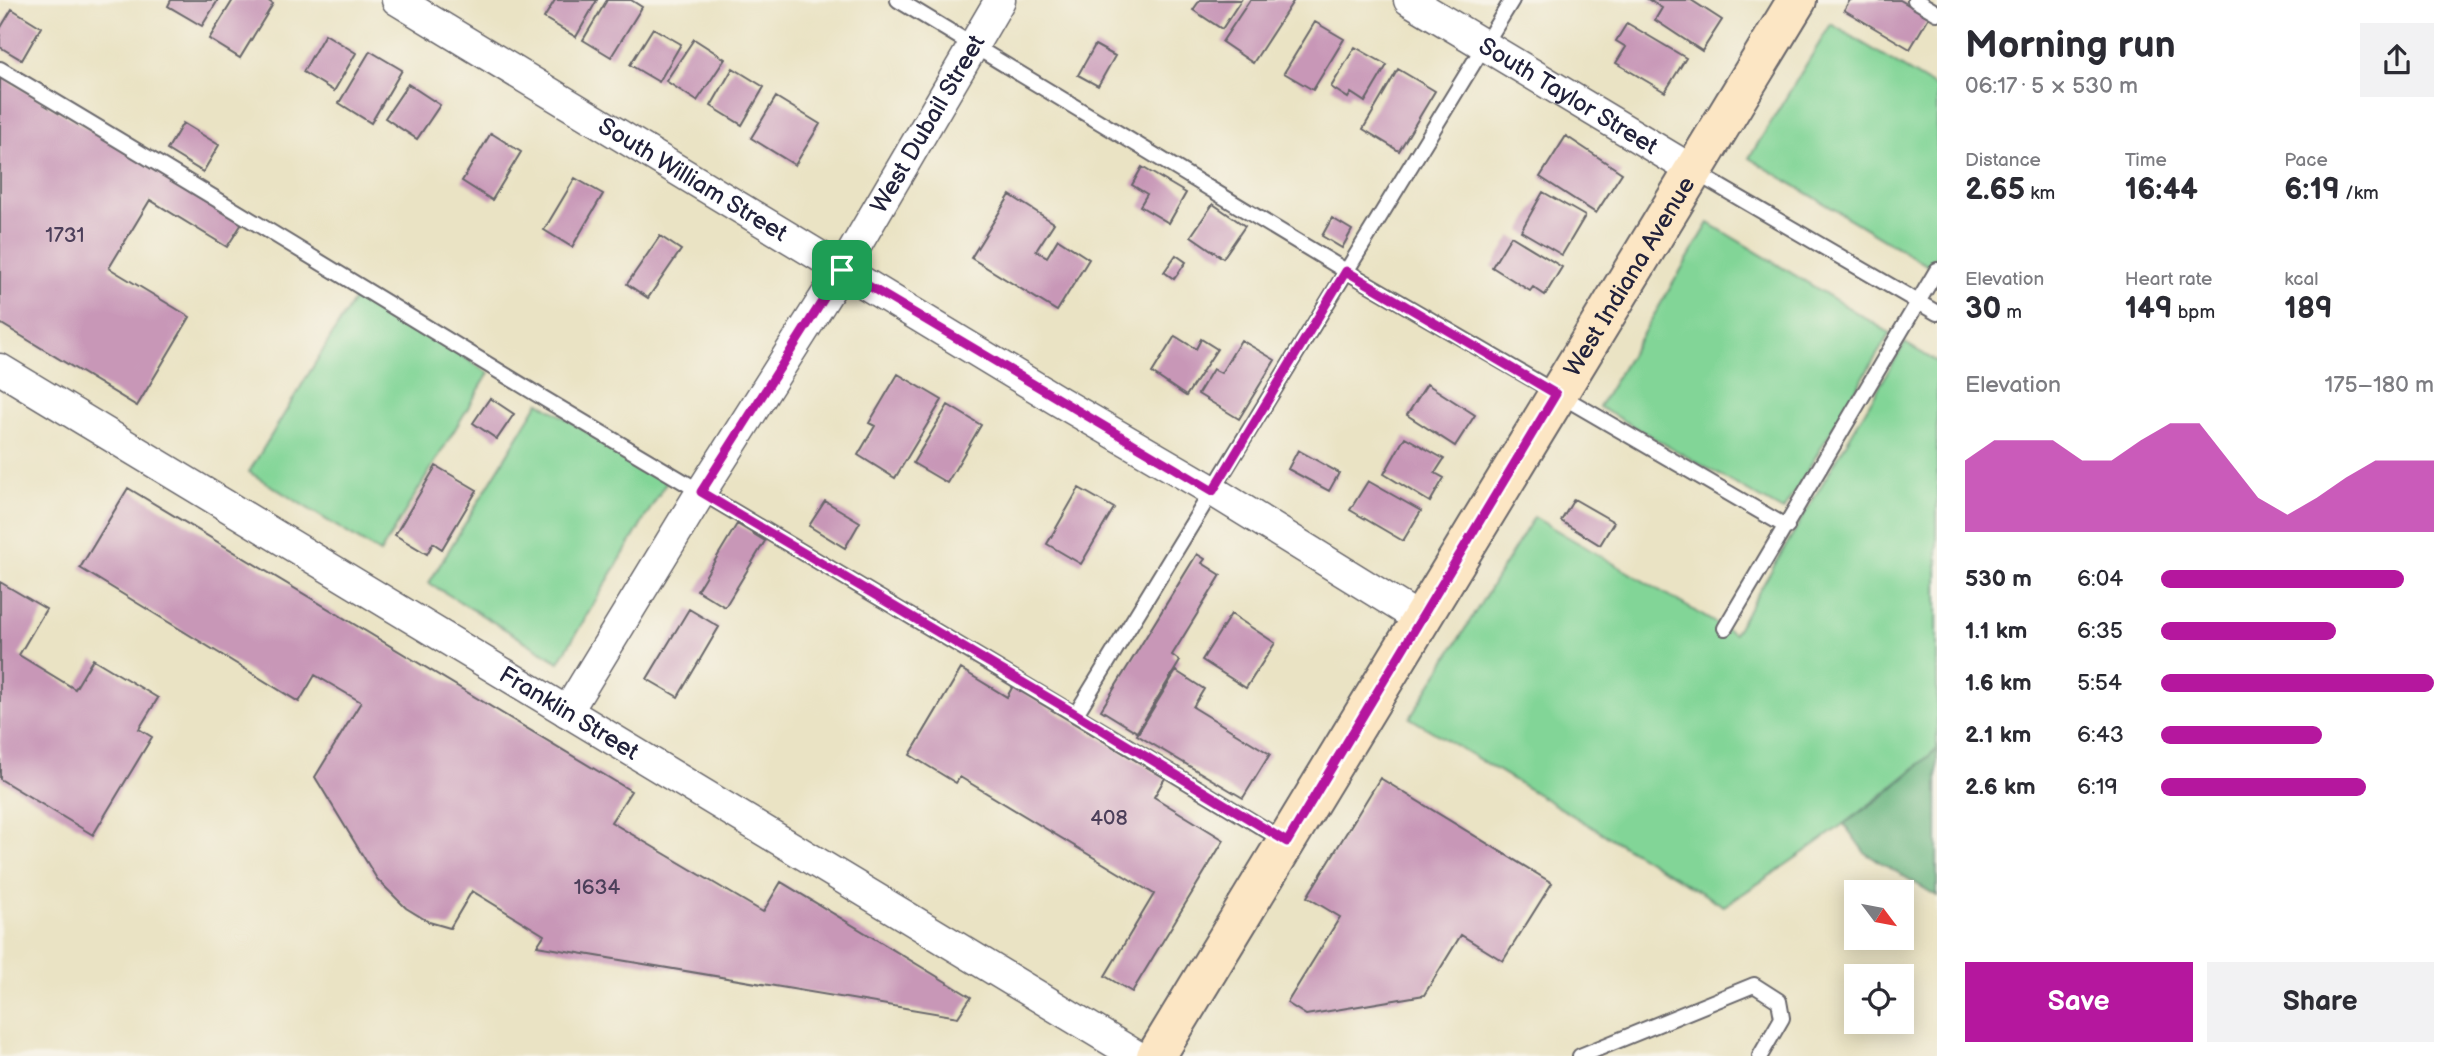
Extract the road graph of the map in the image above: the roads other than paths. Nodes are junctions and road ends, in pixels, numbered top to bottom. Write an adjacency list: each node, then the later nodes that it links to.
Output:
1 (397, 0): 13 (street, South William Street)
2 (898, 0): 9 (lane)
3 (1000, 0): 9 (street, West Dubail Street)
4 (1409, 0): 10 (street, South Taylor Street)
5 (1512, 0): 10 (lane)
6 (1797, 0): 12 (street, West Indiana Avenue)
7 (1915, 0): 8 (lane)
8 (1937, 13)
9 (974, 45): 13 (street, West Dubail Street); 15 (lane)
10 (1485, 46): 12 (street, South Taylor Street); 15 (lane)
11 (0, 69): 21 (lane)
12 (1692, 170): 16 (lane); 19 (street, West Indiana Avenue)
13 (842, 270): 20 (street, South William Street); 21 (street, West Dubail Street)
14 (1937, 270): 16 (lane)
15 (1346, 271): 19 (lane); 20 (lane)
16 (1918, 302): 17 (lane); 22 (lane)
17 (1937, 313)
18 (0, 369): 25 (street, Franklin Street)
19 (1556, 394): 22 (lane); 23 (street, West Indiana Avenue)
20 (1213, 491): 23 (street, South William Street); 26 (lane)
21 (701, 492): 25 (street, West Dubail Street); 26 (lane)
22 (1787, 527): 24 (lane)
23 (1420, 619): 27 (street, West Indiana Avenue)
24 (1725, 628)
25 (567, 712): 28 (street, Franklin Street)
26 (1076, 714): 27 (lane)
27 (1287, 842): 29 (street, West Indiana Avenue)
28 (1138, 1056)
29 (1156, 1056)
30 (1580, 1056): 31 (lane)
31 (1759, 1056)

